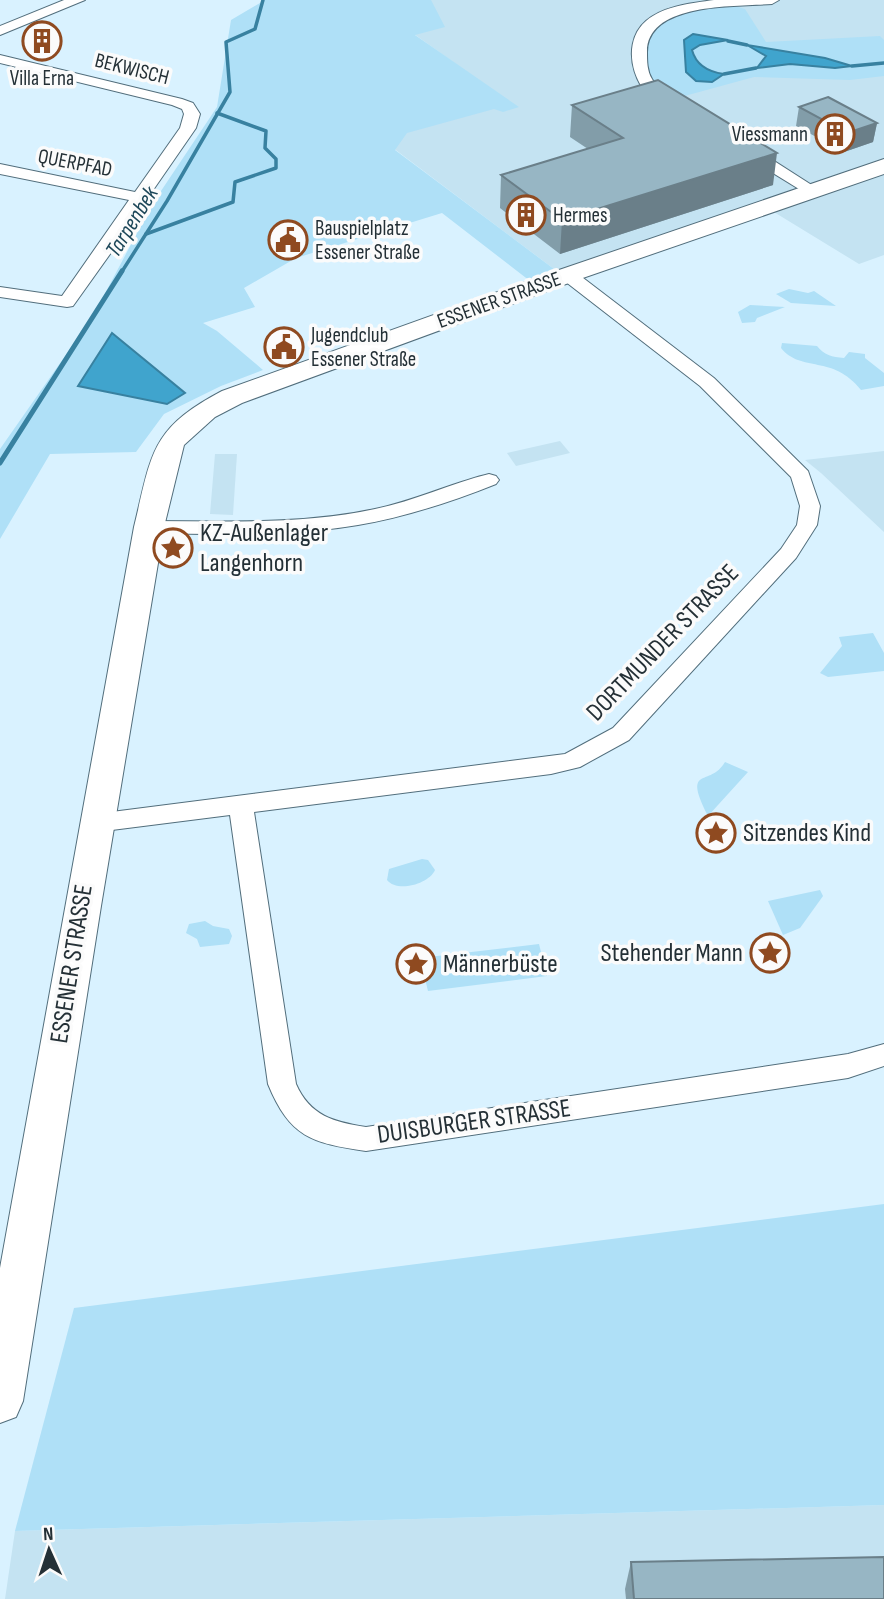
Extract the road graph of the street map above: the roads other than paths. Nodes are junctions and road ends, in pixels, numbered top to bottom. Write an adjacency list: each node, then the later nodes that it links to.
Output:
1 (78, 0): 3 (street)
2 (772, 0): 5 (street)
3 (0, 31)
4 (0, 59): 10 (street, BEKWISCH)
5 (684, 113)
6 (733, 142): 9 (street)
7 (884, 166): 9 (street, ESSENER STRASSE)
8 (0, 169): 10 (street, QUERPFAD)
9 (813, 191): 11 (street, ESSENER STRASSE)
10 (142, 198): 12 (street, BEKWISCH)
11 (568, 275): 14 (street, ESSENER STRASSE); 15 (street, DORTMUNDER STRASSE)
12 (0, 292)
13 (489, 480): 14 (street)
14 (149, 527): 16 (street, ESSENER STRASSE)
15 (241, 805): 16 (street, DORTMUNDER STRASSE); 17 (street, DUISBURGER STRASSE)
16 (96, 823): 18 (street, ESSENER STRASSE)
17 (884, 1055)
18 (0, 1401)

